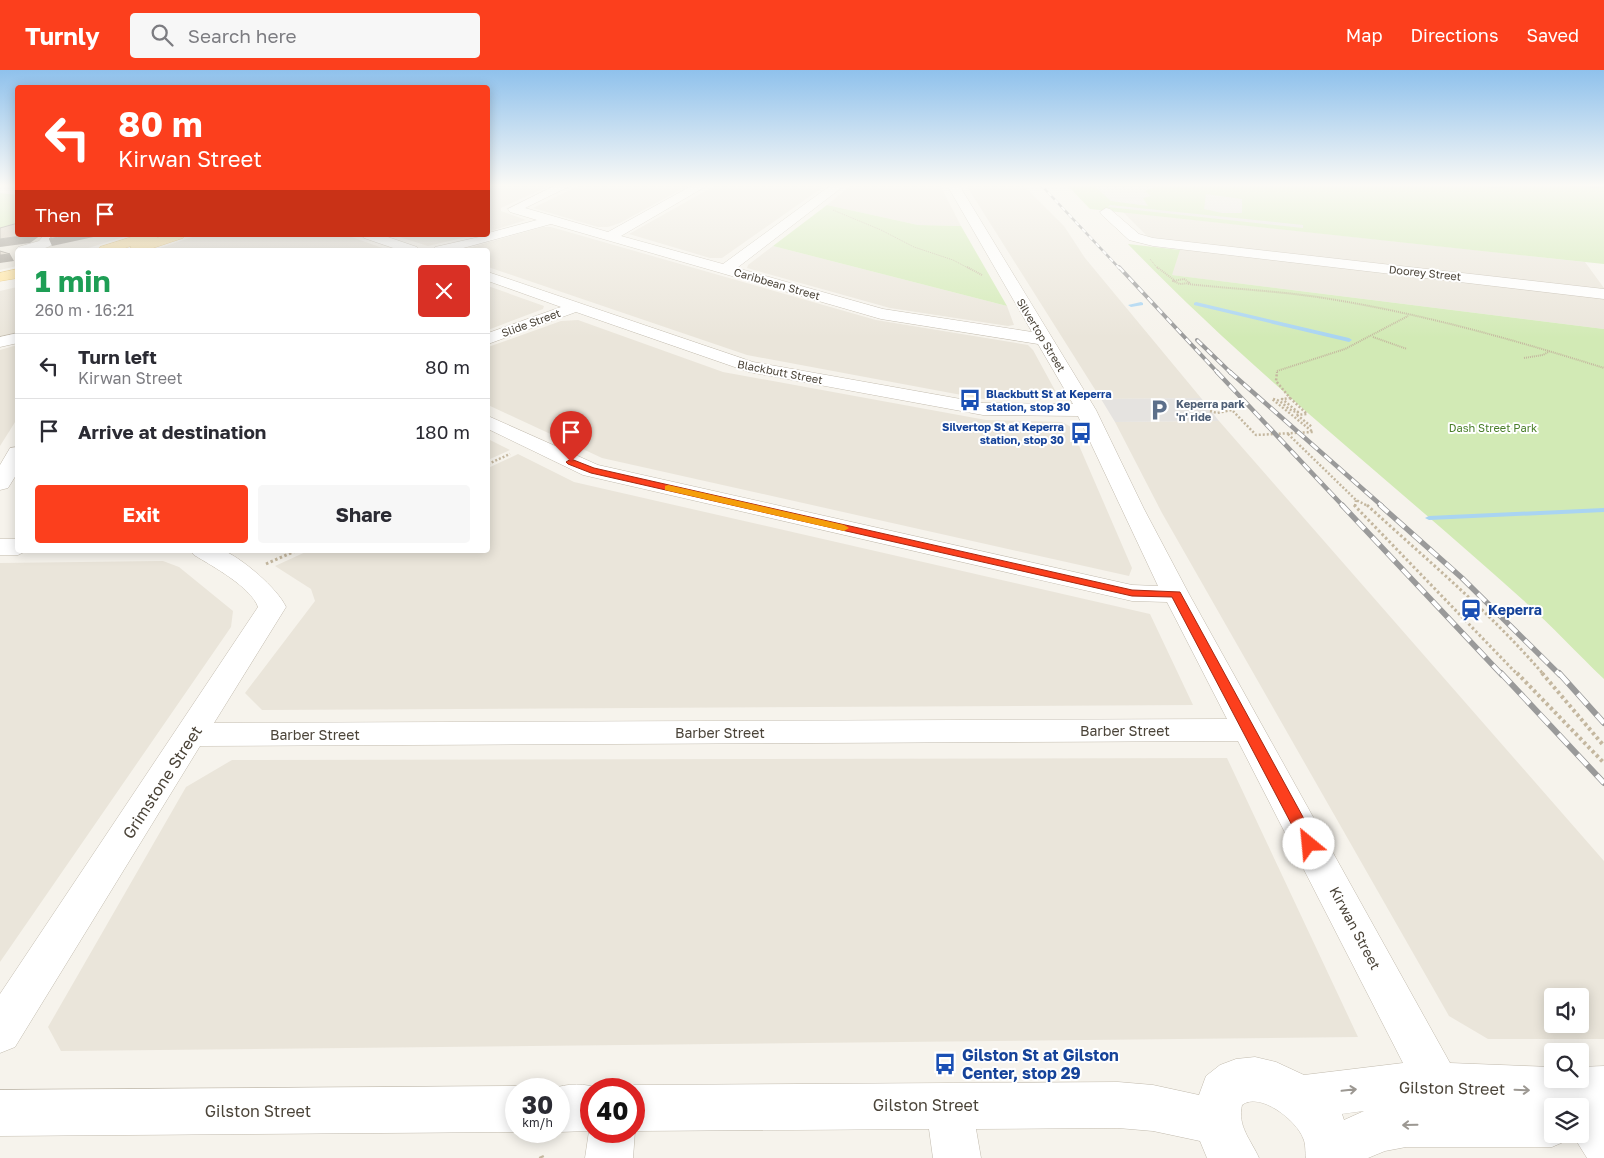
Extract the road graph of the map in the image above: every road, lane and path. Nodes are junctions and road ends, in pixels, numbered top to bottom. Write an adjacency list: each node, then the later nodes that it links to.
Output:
1 (605, 236): 11 (street, Caribbean Street)
2 (771, 236): 18 (street)
3 (892, 236): 22 (path)
4 (982, 236): 33 (street, Silvertop Street)
5 (1133, 236): 12 (street, Doorey Street)
6 (52, 237): 13 (street)
7 (146, 237): 14 (main road)
8 (172, 237): 15 (main road)
9 (375, 237): 16 (street)
10 (488, 237): 17 (street)
11 (609, 237): 18 (street, Caribbean Street)
12 (1143, 240): 23 (path); 27 (street, Doorey Street)
13 (29, 248)
14 (111, 248)
15 (138, 248)
16 (406, 248)
17 (447, 248)
18 (726, 269): 33 (street, Caribbean Street)
19 (15, 274): 20 (main road)
20 (0, 277)
21 (490, 277): 28 (street, Blackbutt Street)
22 (988, 278)
23 (1174, 280): 26 (path); 26 (path)
24 (15, 281): 25 (main road)
25 (0, 284)
26 (1188, 284): 29 (path)
27 (1604, 294)
28 (575, 307): 30 (street, Slide Street); 42 (street, Blackbutt Street)
29 (1408, 316): 31 (path); 36 (path)
30 (490, 337)
31 (1372, 337): 35 (path); 41 (path)
32 (15, 339): 34 (street)
33 (1042, 339): 42 (street, Silvertop Street)
34 (0, 342)
35 (1408, 349)
36 (1550, 351): 38 (path); 40 (path)
37 (1530, 352): 38 (path)
38 (1536, 356): 39 (path)
39 (1524, 358)
40 (1604, 368)
41 (1290, 398): 45 (path); 45 (path)
42 (1086, 410): 57 (street, Silvertop Street)
43 (1210, 411): 46 (path)
44 (490, 423): 57 (street)
45 (1308, 428): 46 (path)
46 (1288, 434): 51 (path)
47 (518, 451): 49 (path)
48 (15, 458): 50 (street)
49 (490, 463)
50 (0, 483)
51 (1356, 500): 60 (path); 61 (path)
52 (0, 547): 53 (street)
53 (15, 547)
54 (209, 553): 59 (street, Grimstone Street)
55 (291, 553): 56 (path)
56 (262, 566)
57 (1176, 594): 58 (street, Kirwan Street)
58 (1248, 730): 59 (street, Barber Street); 65 (street, Kirwan Street)
59 (192, 735): 62 (street, Grimstone Street)
60 (1604, 746)
61 (1604, 763)
62 (0, 1032)
63 (1301, 1098): 65 (street, Gilston Street, one-way to 65); 70 (street); 72 (street)
64 (949, 1105): 66 (street, Gilston Street); 70 (street, Gilston Street); 74 (street)
65 (1449, 1105): 69 (street, Gilston Street); 72 (street, Gilston Street, one-way to 72)
66 (645, 1108)
67 (505, 1109): 68 (street, Gilston Street)
68 (0, 1113)
69 (1544, 1113)
70 (1226, 1140)
71 (611, 1143): 73 (street)
72 (1330, 1157)
73 (609, 1158)
74 (957, 1158)

